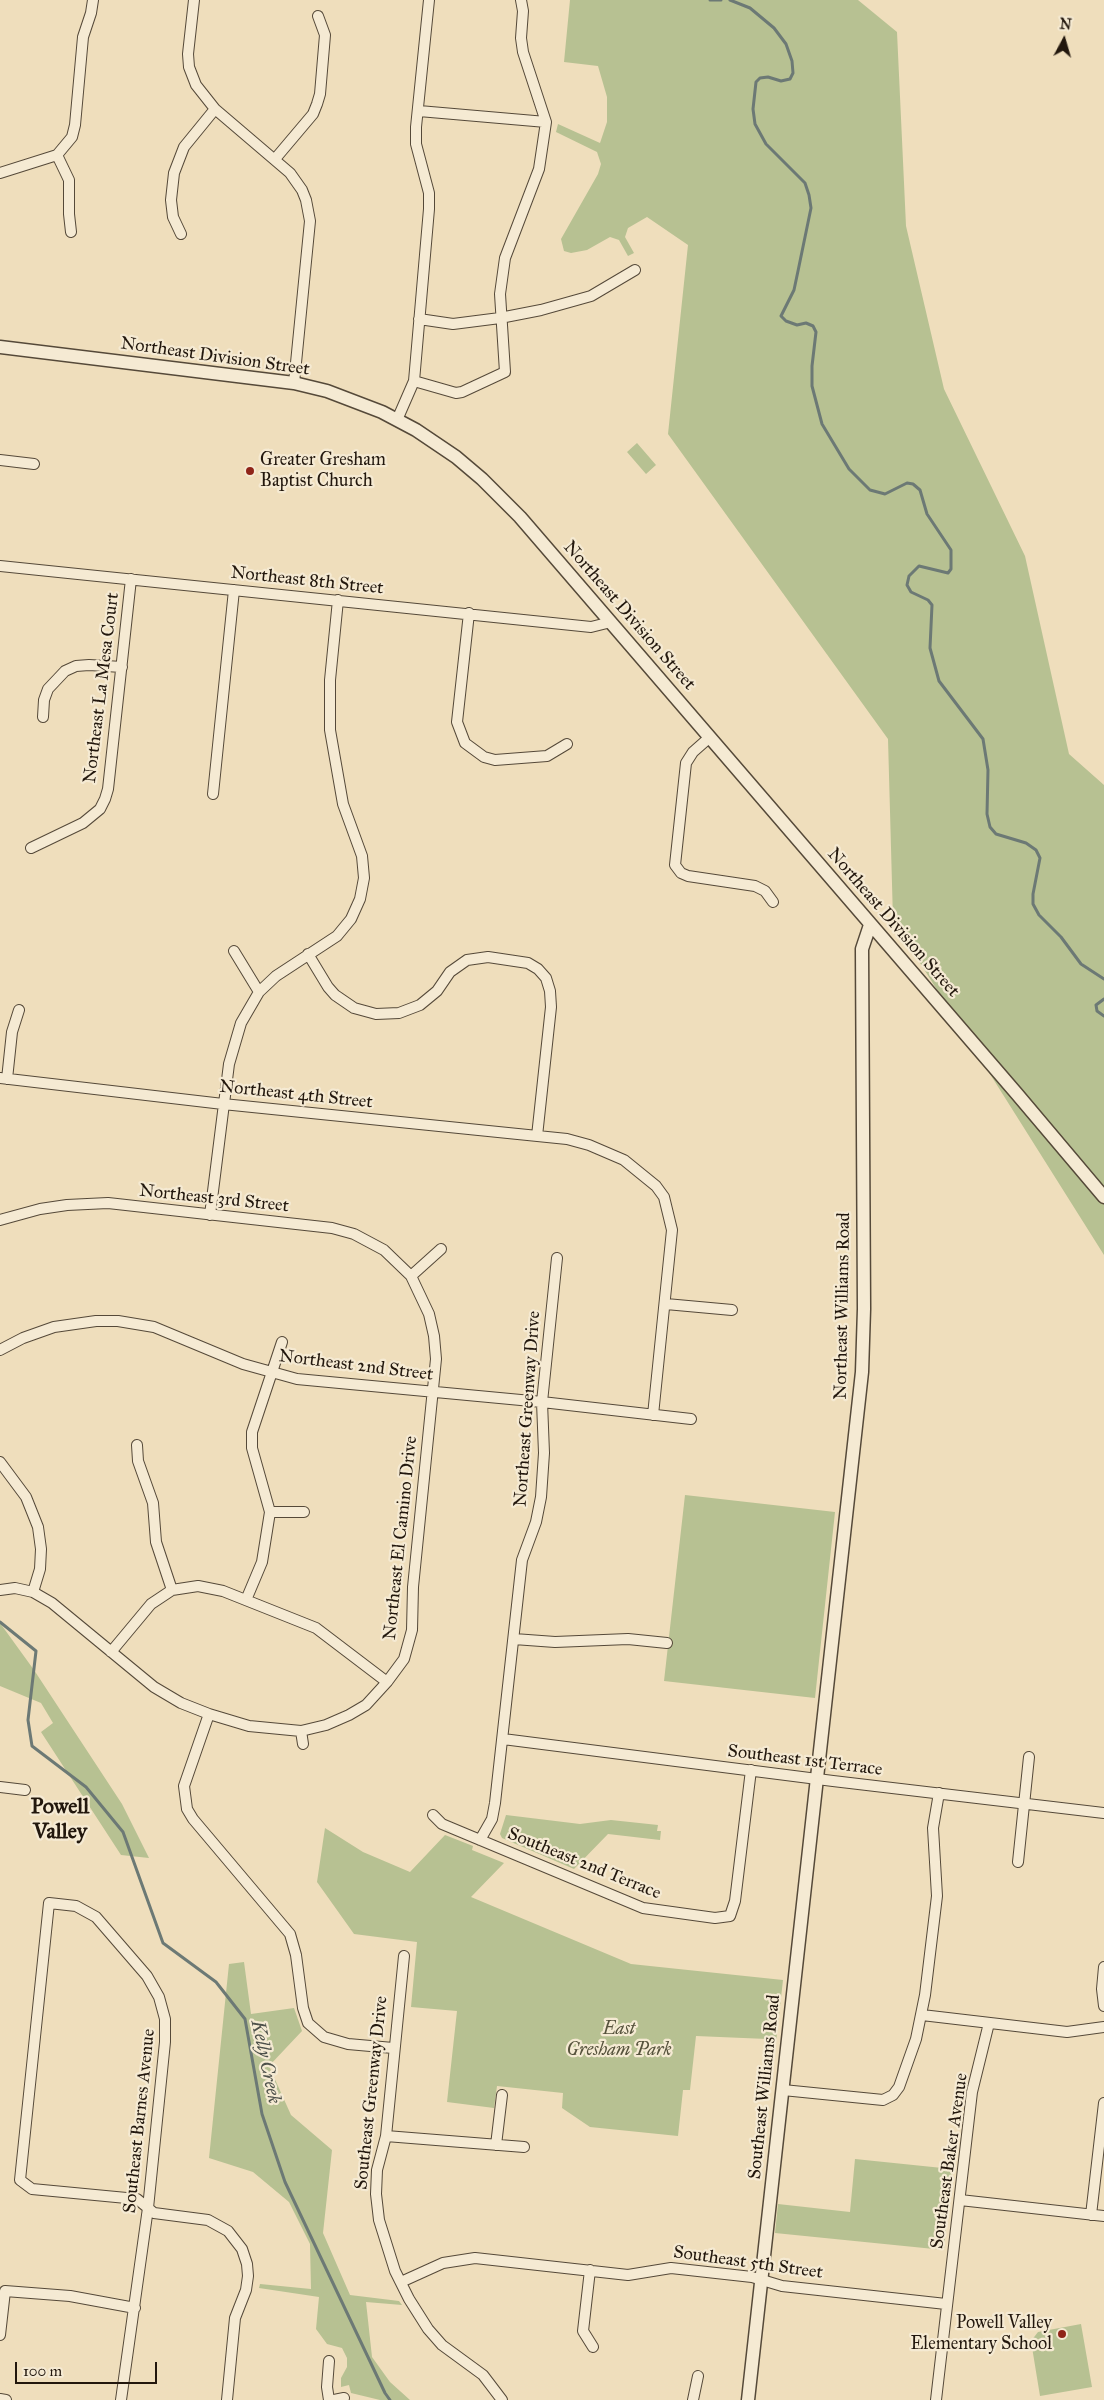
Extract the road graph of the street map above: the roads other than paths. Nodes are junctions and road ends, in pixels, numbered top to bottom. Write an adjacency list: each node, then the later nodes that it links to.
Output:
1 (93, 0): 9 (street)
2 (194, 0): 6 (street)
3 (429, 0): 7 (street)
4 (521, 0): 8 (street)
5 (318, 16): 10 (street)
6 (215, 109): 10 (street); 13 (street)
7 (419, 110): 8 (street); 16 (street)
8 (546, 122): 15 (street)
9 (57, 156): 11 (street); 12 (street)
10 (275, 159): 19 (street)
11 (0, 172)
12 (72, 232)
13 (181, 234)
14 (635, 270): 15 (street)
15 (500, 318): 16 (street); 18 (street)
16 (419, 319): 18 (street)
17 (0, 347): 19 (street, Northeast Division Street)
18 (414, 381): 20 (street)
19 (294, 383): 20 (street, Northeast Division Street)
20 (397, 420): 28 (street, Northeast Division Street)
21 (0, 460): 22 (street)
22 (34, 464)
23 (0, 566): 24 (street, Northeast 8th Street)
24 (131, 579): 25 (street, Northeast 8th Street); 29 (street, Northeast La Mesa Court)
25 (234, 590): 26 (street, Northeast 8th Street); 33 (street)
26 (338, 600): 27 (street, Northeast 8th Street); 38 (street)
27 (469, 613): 28 (street, Northeast 8th Street); 32 (street)
28 (611, 622): 31 (street, Northeast Division Street)
29 (122, 667): 30 (street); 34 (street, Northeast La Mesa Court)
30 (43, 717)
31 (710, 737): 35 (street); 36 (street, Northeast Division Street)
32 (567, 744)
33 (213, 794)
34 (30, 848)
35 (774, 902)
36 (870, 925): 44 (street, Northeast Division Street); 77 (street, Northeast Williams Road)
37 (234, 951): 39 (street)
38 (308, 954): 39 (street); 43 (street)
39 (259, 992): 42 (street)
40 (19, 1010): 41 (street)
41 (3, 1078): 42 (street, Northeast 4th Street)
42 (223, 1104): 43 (street, Northeast 4th Street); 45 (street)
43 (537, 1136): 50 (street, Northeast 4th Street)
44 (1104, 1197)
45 (210, 1215): 46 (street, Northeast 3rd Street); 49 (street, Northeast 3rd Street)
46 (0, 1220)
47 (441, 1249): 49 (street)
48 (557, 1258): 56 (street, Northeast Greenway Drive)
49 (411, 1276): 55 (street, Northeast 3rd Street)
50 (666, 1304): 51 (street); 57 (street, Northeast 4th Street)
51 (732, 1310)
52 (282, 1342): 54 (street)
53 (0, 1350): 54 (street, Northeast 2nd Street)
54 (272, 1373): 55 (street, Northeast 2nd Street); 61 (street)
55 (432, 1391): 56 (street, Northeast 2nd Street); 70 (street, Northeast El Camino Drive)
56 (542, 1402): 57 (street, Northeast 2nd Street); 67 (street, Northeast Greenway Drive)
57 (653, 1415): 58 (street, Northeast 2nd Street)
58 (690, 1419)
59 (137, 1446): 64 (street)
60 (2, 1469): 65 (street)
61 (270, 1512): 62 (street); 66 (street)
62 (304, 1512)
63 (0, 1590): 65 (street)
64 (172, 1590): 66 (street); 69 (street)
65 (33, 1592): 69 (street, Northeast El Camino Drive)
66 (246, 1600): 70 (street)
67 (514, 1640): 68 (street); 73 (street, Northeast Greenway Drive)
68 (667, 1643)
69 (112, 1652): 71 (street, Northeast El Camino Drive)
70 (387, 1682): 72 (street, Northeast El Camino Drive)
71 (209, 1714): 72 (street, Northeast El Camino Drive); 92 (street)
72 (300, 1731): 74 (street)
73 (503, 1739): 76 (street, Southeast 1st Terrace); 84 (street, Northeast Greenway Drive)
74 (303, 1744)
75 (1029, 1757): 81 (street)
76 (751, 1770): 77 (street, Southeast 1st Terrace); 84 (street, Southeast 2nd Terrace)
77 (817, 1778): 80 (street, Southeast 1st Terrace); 93 (street, Southeast Williams Road)
78 (0, 1787): 79 (street)
79 (25, 1790)
80 (939, 1793): 81 (street, Southeast 1st Terrace); 89 (street)
81 (1024, 1803): 82 (street, Southeast 1st Terrace); 85 (street)
82 (1104, 1812)
83 (433, 1815): 84 (street, Southeast 2nd Terrace)
84 (480, 1840)
85 (1018, 1862)
86 (404, 1956): 92 (street, Southeast Greenway Drive)
87 (1104, 1967): 88 (street)
88 (1104, 2006)
89 (922, 2015): 90 (street); 93 (street)
90 (989, 2023): 91 (street); 99 (street, Southeast Baker Avenue)
91 (1104, 2027)
92 (394, 2048): 96 (street, Southeast Greenway Drive)
93 (783, 2090): 104 (street, Southeast Williams Road)
94 (502, 2095): 97 (street)
95 (1104, 2103): 101 (street)
96 (386, 2136): 97 (street); 105 (street, Southeast Greenway Drive)
97 (496, 2145): 98 (street)
98 (524, 2147)
99 (960, 2200): 101 (street); 106 (street, Southeast Baker Avenue)
100 (148, 2208): 100 (street, Southeast Barnes Avenue); 107 (street, Southeast Barnes Avenue); 115 (street)
101 (1091, 2215): 102 (street)
102 (1104, 2216)
103 (590, 2270): 104 (street, Southeast 5th Street); 105 (street, Southeast 5th Street); 109 (street)
104 (762, 2280): 106 (street, Southeast 5th Street); 119 (street, Southeast Williams Road)
105 (401, 2282): 117 (street, Southeast Greenway Drive)
106 (946, 2304): 120 (street, Southeast Baker Avenue)
107 (135, 2308): 108 (street); 114 (street, Southeast Barnes Avenue)
108 (0, 2335)
109 (593, 2347)
110 (329, 2361): 116 (street)
111 (698, 2376): 118 (street)
112 (0, 2399): 113 (street)
113 (6, 2400)
114 (121, 2400)
115 (227, 2400)
116 (329, 2400)
117 (502, 2400)
118 (693, 2400)
119 (748, 2400)
120 (936, 2400)

